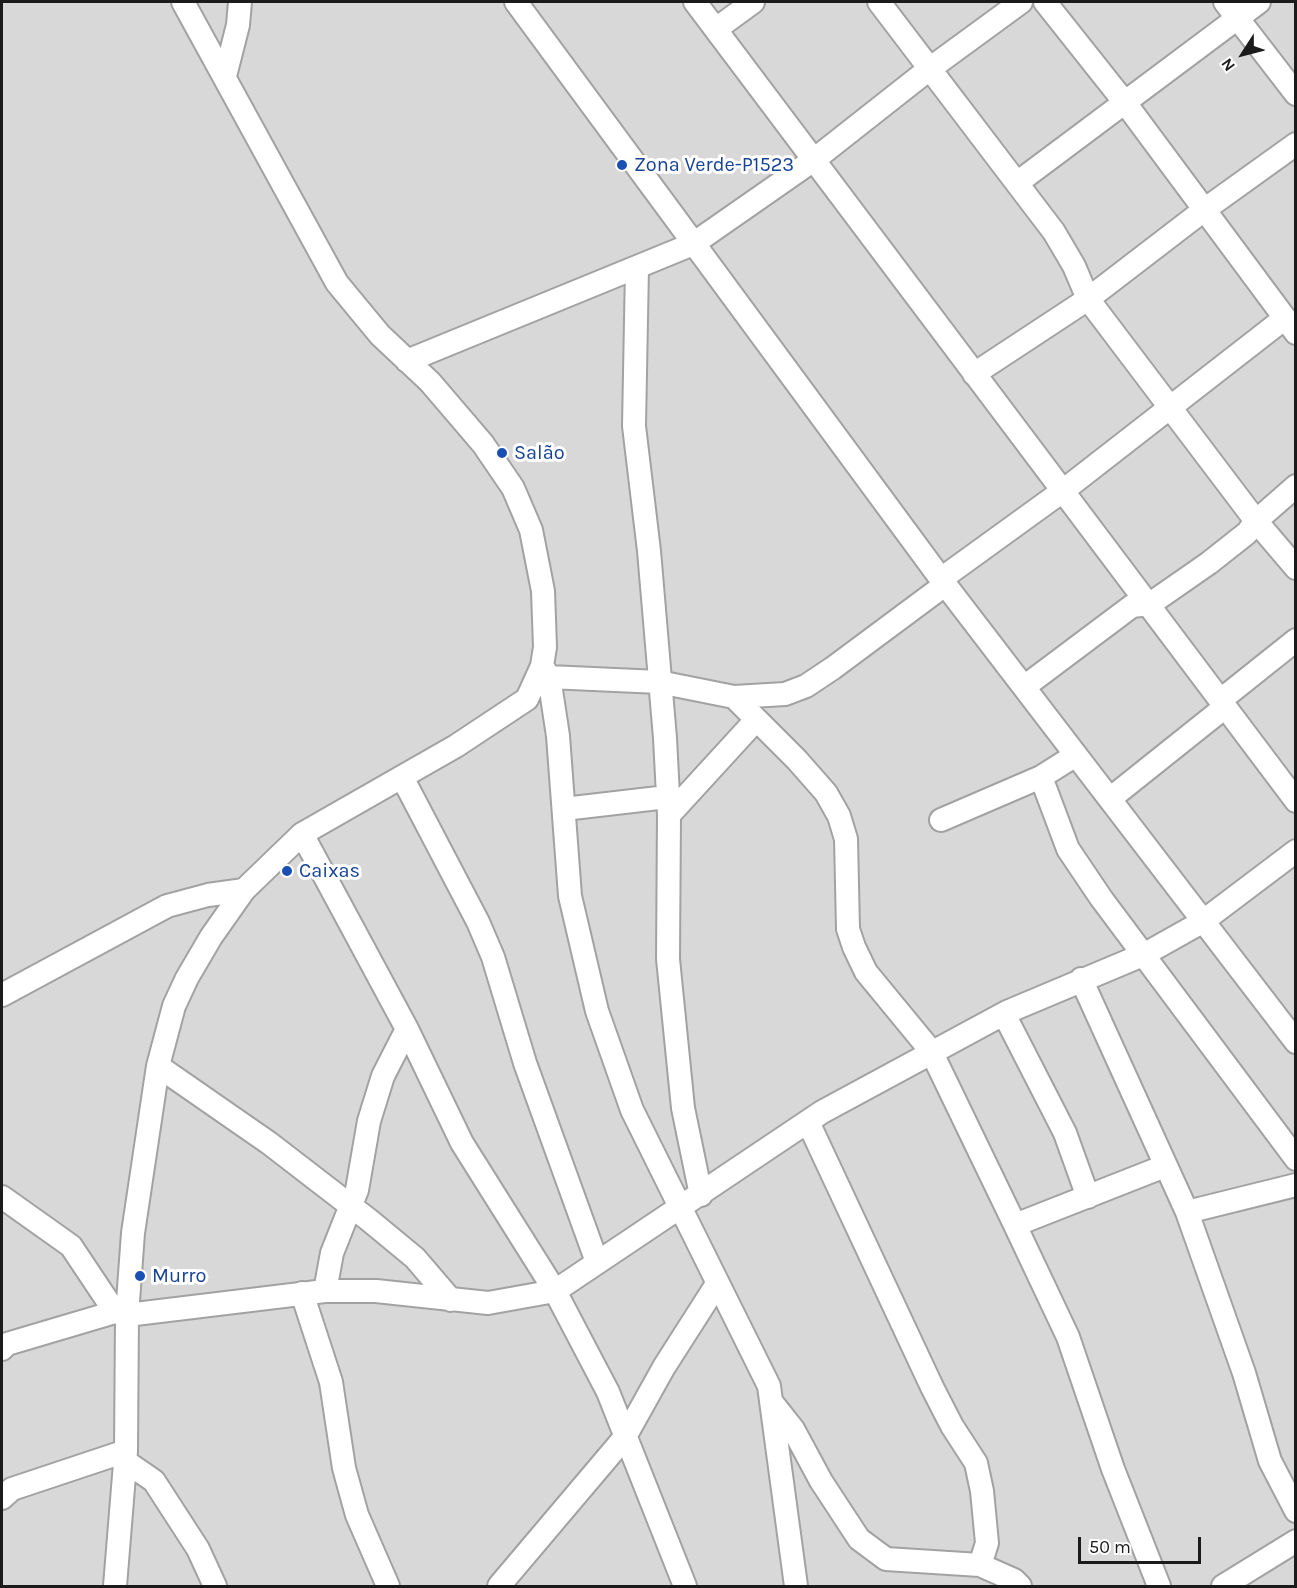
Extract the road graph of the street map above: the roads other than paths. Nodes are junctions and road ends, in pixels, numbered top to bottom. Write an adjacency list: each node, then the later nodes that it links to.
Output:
1 (183, 2): 13 (street)
2 (240, 2): 13 (street)
3 (516, 2): 20 (street)
4 (695, 2): 11 (street)
5 (753, 2): 11 (street)
6 (879, 2): 12 (street)
7 (1022, 2): 12 (street)
8 (1045, 2): 15 (street)
9 (1259, 2): 10 (street)
10 (1231, 9): 14 (street); 15 (street)
11 (716, 29): 17 (street)
12 (928, 70): 17 (street); 18 (street)
13 (225, 76): 24 (street)
14 (1296, 94)
15 (1126, 104): 18 (street); 19 (street)
16 (1296, 144): 19 (street)
17 (815, 159): 20 (street); 25 (street)
18 (1017, 183): 22 (street)
19 (1204, 210): 22 (street); 23 (street)
20 (693, 244): 21 (street); 31 (street)
21 (637, 267): 24 (street); 35 (street)
22 (1088, 299): 25 (street); 26 (street)
23 (1290, 326): 26 (street)
24 (407, 361): 34 (street)
25 (974, 374): 28 (street)
26 (1170, 408): 28 (street); 29 (street)
27 (1296, 486): 29 (street)
28 (1064, 490): 31 (street); 32 (street)
29 (1256, 521): 30 (street); 32 (street)
30 (1296, 568)
31 (943, 581): 36 (street); 37 (street)
32 (1150, 604): 36 (street); 38 (street)
33 (1296, 640): 38 (street)
34 (546, 671): 35 (street); 41 (street); 46 (street)
35 (659, 682): 37 (street); 45 (street)
36 (1024, 687): 40 (street)
37 (734, 697): 39 (street)
38 (1222, 699): 43 (street); 44 (street)
39 (756, 720): 45 (street); 58 (street)
40 (1076, 755): 42 (street); 43 (street)
41 (402, 777): 48 (street); 71 (street)
42 (1041, 777): 47 (street); 52 (street)
43 (1111, 798): 51 (street)
44 (1296, 801)
45 (668, 806): 46 (street); 64 (street)
46 (564, 809): 68 (street)
47 (941, 819)
48 (302, 834): 50 (street); 56 (street)
49 (1296, 851): 51 (street)
50 (244, 890): 54 (street); 59 (street)
51 (1202, 922): 52 (street); 57 (street)
52 (1145, 954): 53 (street); 61 (street)
53 (1081, 978): 55 (street); 62 (street)
54 (2, 995)
55 (1004, 1014): 58 (street); 66 (street)
56 (407, 1029): 67 (street); 74 (street)
57 (1296, 1042)
58 (931, 1051): 60 (street); 70 (street)
59 (158, 1066): 67 (street); 77 (street)
60 (808, 1122): 64 (street); 85 (street)
61 (1296, 1159)
62 (1166, 1166): 66 (street); 69 (street)
63 (1296, 1185): 69 (street)
64 (700, 1195): 68 (street)
65 (2, 1197): 77 (street)
66 (1088, 1197): 70 (street)
67 (351, 1206): 73 (street); 76 (street)
68 (679, 1209): 71 (street); 72 (street)
69 (1187, 1212): 83 (street)
70 (1015, 1225): 93 (street)
71 (597, 1262): 74 (street)
72 (717, 1284): 79 (street); 80 (street)
73 (325, 1291): 75 (street); 76 (street)
74 (555, 1291): 76 (street); 80 (street)
75 (302, 1293): 77 (street); 88 (street)
76 (452, 1300)
77 (121, 1313): 78 (street); 81 (street)
78 (2, 1349)
79 (774, 1405): 85 (street); 91 (street)
80 (625, 1437): 89 (street); 90 (street)
81 (125, 1456): 82 (street); 86 (street); 87 (street)
82 (2, 1498)
83 (1296, 1511)
84 (1296, 1541): 94 (street)
85 (980, 1565): 92 (street)
86 (115, 1587)
87 (215, 1587)
88 (388, 1587)
89 (499, 1587)
90 (684, 1587)
91 (796, 1587)
92 (1020, 1587)
93 (1160, 1587)
94 (1223, 1587)

